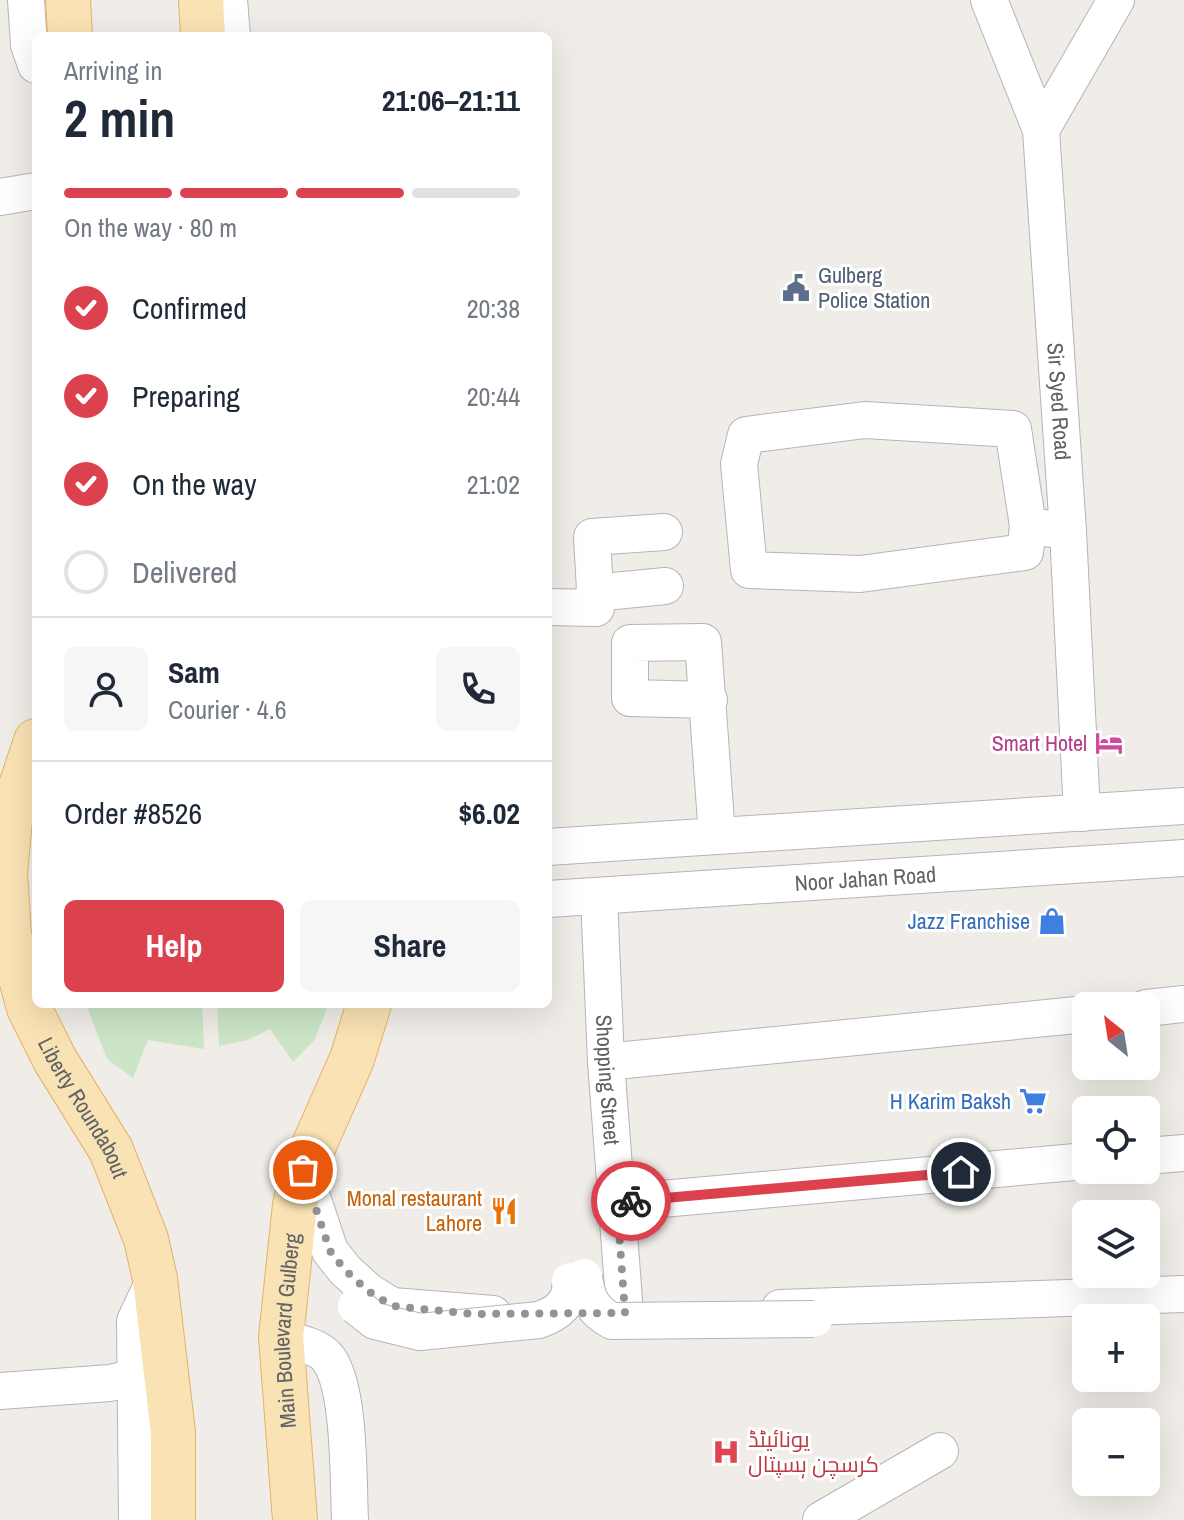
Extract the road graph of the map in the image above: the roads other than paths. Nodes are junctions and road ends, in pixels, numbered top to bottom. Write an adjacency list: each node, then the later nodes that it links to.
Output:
1 (26, 0): 10 (street)
2 (68, 0): 7 (main road)
3 (201, 0): 8 (main road)
4 (229, 0): 9 (street)
5 (989, 0): 11 (street, Sir Syed Road)
6 (1116, 0): 11 (street)
7 (70, 32)
8 (203, 32)
9 (232, 32)
10 (32, 54)
11 (1041, 130): 15 (street, Sir Syed Road)
12 (32, 192): 13 (street)
13 (0, 197)
14 (1028, 526): 14 (street); 15 (street)
15 (1068, 531): 23 (street, Sir Syed Road)
16 (664, 532): 18 (street)
17 (665, 586): 18 (street)
18 (594, 593): 19 (street)
19 (552, 607)
20 (709, 700): 24 (street)
21 (32, 753): 29 (main road, Liberty Roundabout)
22 (1184, 806): 23 (street)
23 (1082, 813): 24 (street)
24 (717, 836): 25 (street)
25 (552, 847)
26 (1184, 858): 27 (street, Noor Jahan Road)
27 (599, 896): 28 (street, Noor Jahan Road); 34 (street, Shopping Street)
28 (552, 899)
29 (5, 921): 41 (main road, Liberty Roundabout)
30 (1184, 1004): 31 (street)
31 (1160, 1007)
32 (368, 1008): 38 (main road)
33 (1072, 1015): 34 (street)
34 (606, 1062): 39 (street, Shopping Street)
35 (1184, 1153): 36 (street)
36 (1160, 1155)
37 (1072, 1162): 39 (street)
38 (300, 1180): 40 (street); 45 (main road, Main Boulevard Gulberg)
39 (617, 1203): 44 (street, Shopping Street)
40 (330, 1251): 43 (street, bridge); 44 (street)
41 (151, 1259): 46 (street); 50 (main road)
42 (1184, 1294): 43 (street)
43 (868, 1305): 44 (street)
44 (625, 1313)
45 (281, 1337): 51 (main road, Main Boulevard Gulberg); 52 (street)
46 (137, 1377): 47 (street); 49 (street)
47 (0, 1391)
48 (940, 1451): 53 (street)
49 (137, 1520)
50 (173, 1520)
51 (295, 1520)
52 (350, 1520)
53 (821, 1520)

